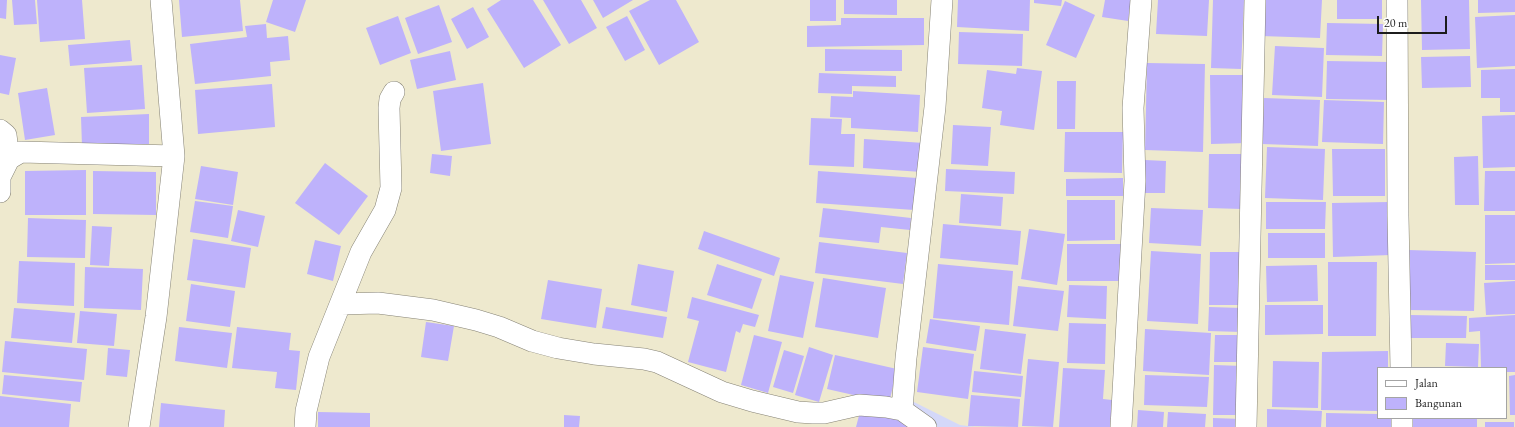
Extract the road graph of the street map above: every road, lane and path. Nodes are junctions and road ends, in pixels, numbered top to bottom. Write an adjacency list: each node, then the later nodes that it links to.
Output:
1 (161, 0): 8 (street)
2 (942, 0): 13 (street)
3 (1141, 0): 17 (street)
4 (1255, 0): 18 (street)
5 (1397, 0): 12 (street)
6 (394, 92): 11 (street)
7 (0, 130): 9 (street)
8 (174, 156): 9 (street); 14 (street)
9 (9, 159): 10 (street)
10 (0, 192)
11 (341, 304): 13 (street); 15 (street)
12 (1401, 367)
13 (902, 410): 16 (street)
14 (139, 427)
15 (305, 427)
16 (926, 427)
17 (1122, 427)
18 (1246, 427)

